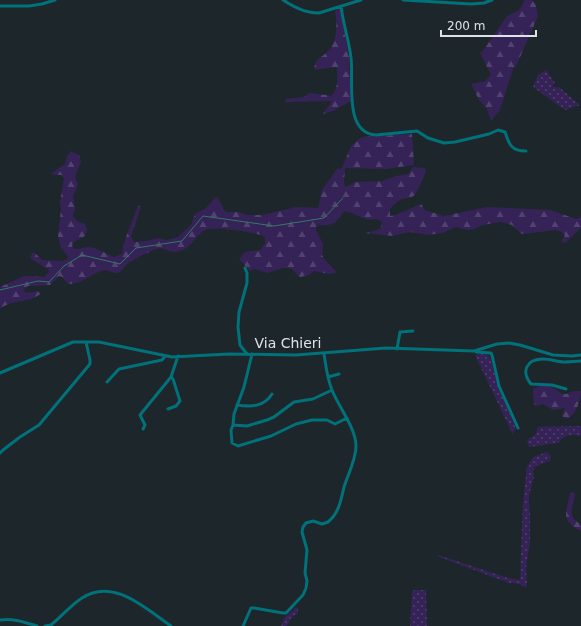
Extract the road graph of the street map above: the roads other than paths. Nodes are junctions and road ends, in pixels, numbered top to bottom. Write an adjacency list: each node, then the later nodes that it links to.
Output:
1 (55, 0): 6 (street)
2 (283, 0): 7 (street)
3 (361, 0): 7 (street)
4 (404, 0): 5 (street)
5 (492, 0)
6 (0, 6)
7 (341, 6): 8 (street)
8 (526, 151)
9 (245, 268): 14 (street)
10 (414, 331): 12 (street)
11 (86, 342): 18 (street, Via Chieri); 21 (street, Via Chieri); 35 (street)
12 (397, 349): 13 (street, Via Chieri); 16 (street, Via Chieri)
13 (474, 352): 17 (street, Via Chieri); 34 (street)
14 (248, 354): 15 (street, Via Chieri); 19 (street, Via Chieri)
15 (252, 354): 16 (street, Via Chieri); 29 (street)
16 (324, 354): 24 (street)
17 (581, 355)
18 (165, 356): 19 (street, Via Chieri); 25 (street)
19 (178, 356): 23 (street)
20 (581, 361): 26 (street)
21 (0, 373)
22 (339, 374): 24 (street)
23 (171, 377): 30 (street); 33 (street)
24 (328, 377): 27 (street)
25 (107, 382)
26 (566, 389)
27 (332, 390): 31 (street); 32 (street)
28 (272, 394): 29 (street)
29 (237, 405): 32 (street)
30 (168, 409)
31 (346, 418): 32 (street); 40 (street)
32 (233, 425)
33 (143, 428)
34 (518, 428)
35 (0, 453)
36 (0, 620): 37 (street)
37 (37, 626)
38 (45, 626): 39 (street)
39 (171, 626)
40 (243, 626)

